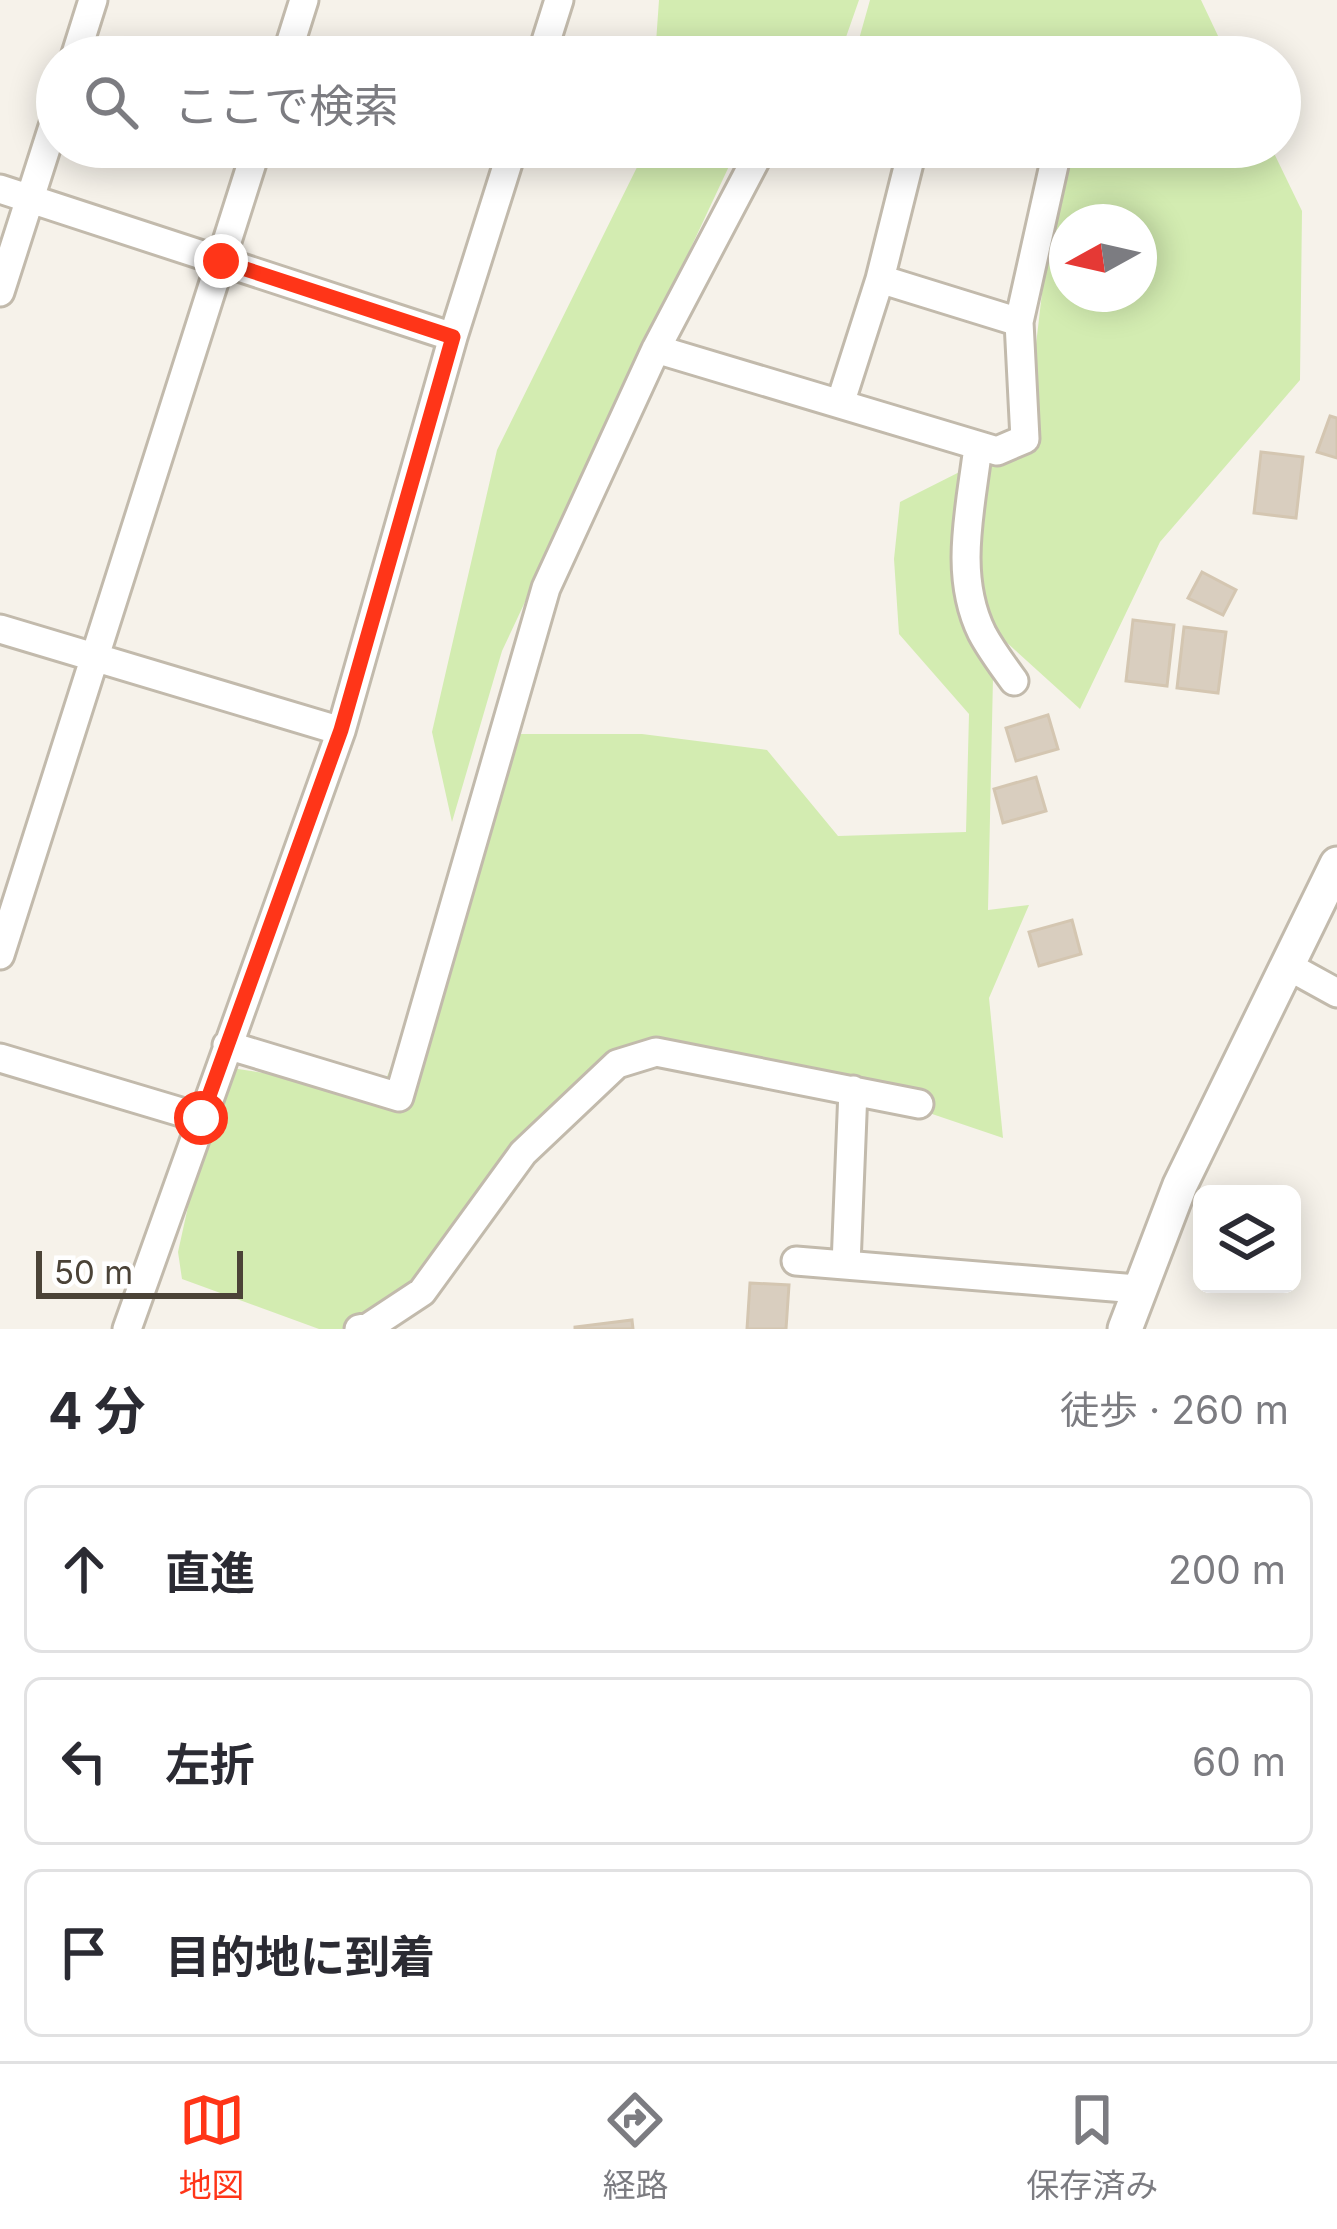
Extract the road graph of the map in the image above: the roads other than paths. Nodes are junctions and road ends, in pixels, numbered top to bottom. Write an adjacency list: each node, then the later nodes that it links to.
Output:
1 (93, 0): 4 (street)
2 (304, 0): 5 (street)
3 (559, 0): 6 (street)
4 (82, 36)
5 (293, 36)
6 (548, 36)
7 (40, 168): 14 (street)
8 (250, 168): 15 (street)
9 (505, 168): 19 (street)
10 (751, 168): 20 (street)
11 (908, 168): 16 (street)
12 (1053, 168): 18 (street)
13 (0, 189): 14 (street)
14 (30, 198): 15 (street); 17 (street)
15 (221, 261): 19 (street); 24 (street)
16 (880, 279): 18 (street); 21 (street)
17 (0, 292)
18 (1019, 322): 22 (street)
19 (453, 337): 26 (street)
20 (656, 349): 21 (street); 31 (street)
21 (840, 404): 22 (street)
22 (978, 446): 25 (street)
23 (0, 628): 24 (street)
24 (94, 658): 26 (street); 28 (street)
25 (1013, 681)
26 (341, 730): 31 (street)
27 (1337, 864): 29 (street)
28 (0, 955)
29 (1288, 966): 30 (street); 38 (street)
30 (1337, 993)
31 (227, 1046): 35 (street)
32 (0, 1058): 35 (street)
33 (853, 1090): 34 (street); 37 (street); 40 (street)
34 (919, 1104)
35 (201, 1118): 39 (street)
36 (796, 1261): 37 (street)
37 (846, 1265): 38 (street)
38 (1137, 1288): 41 (street)
39 (127, 1329)
40 (359, 1329)
41 (1125, 1329)

